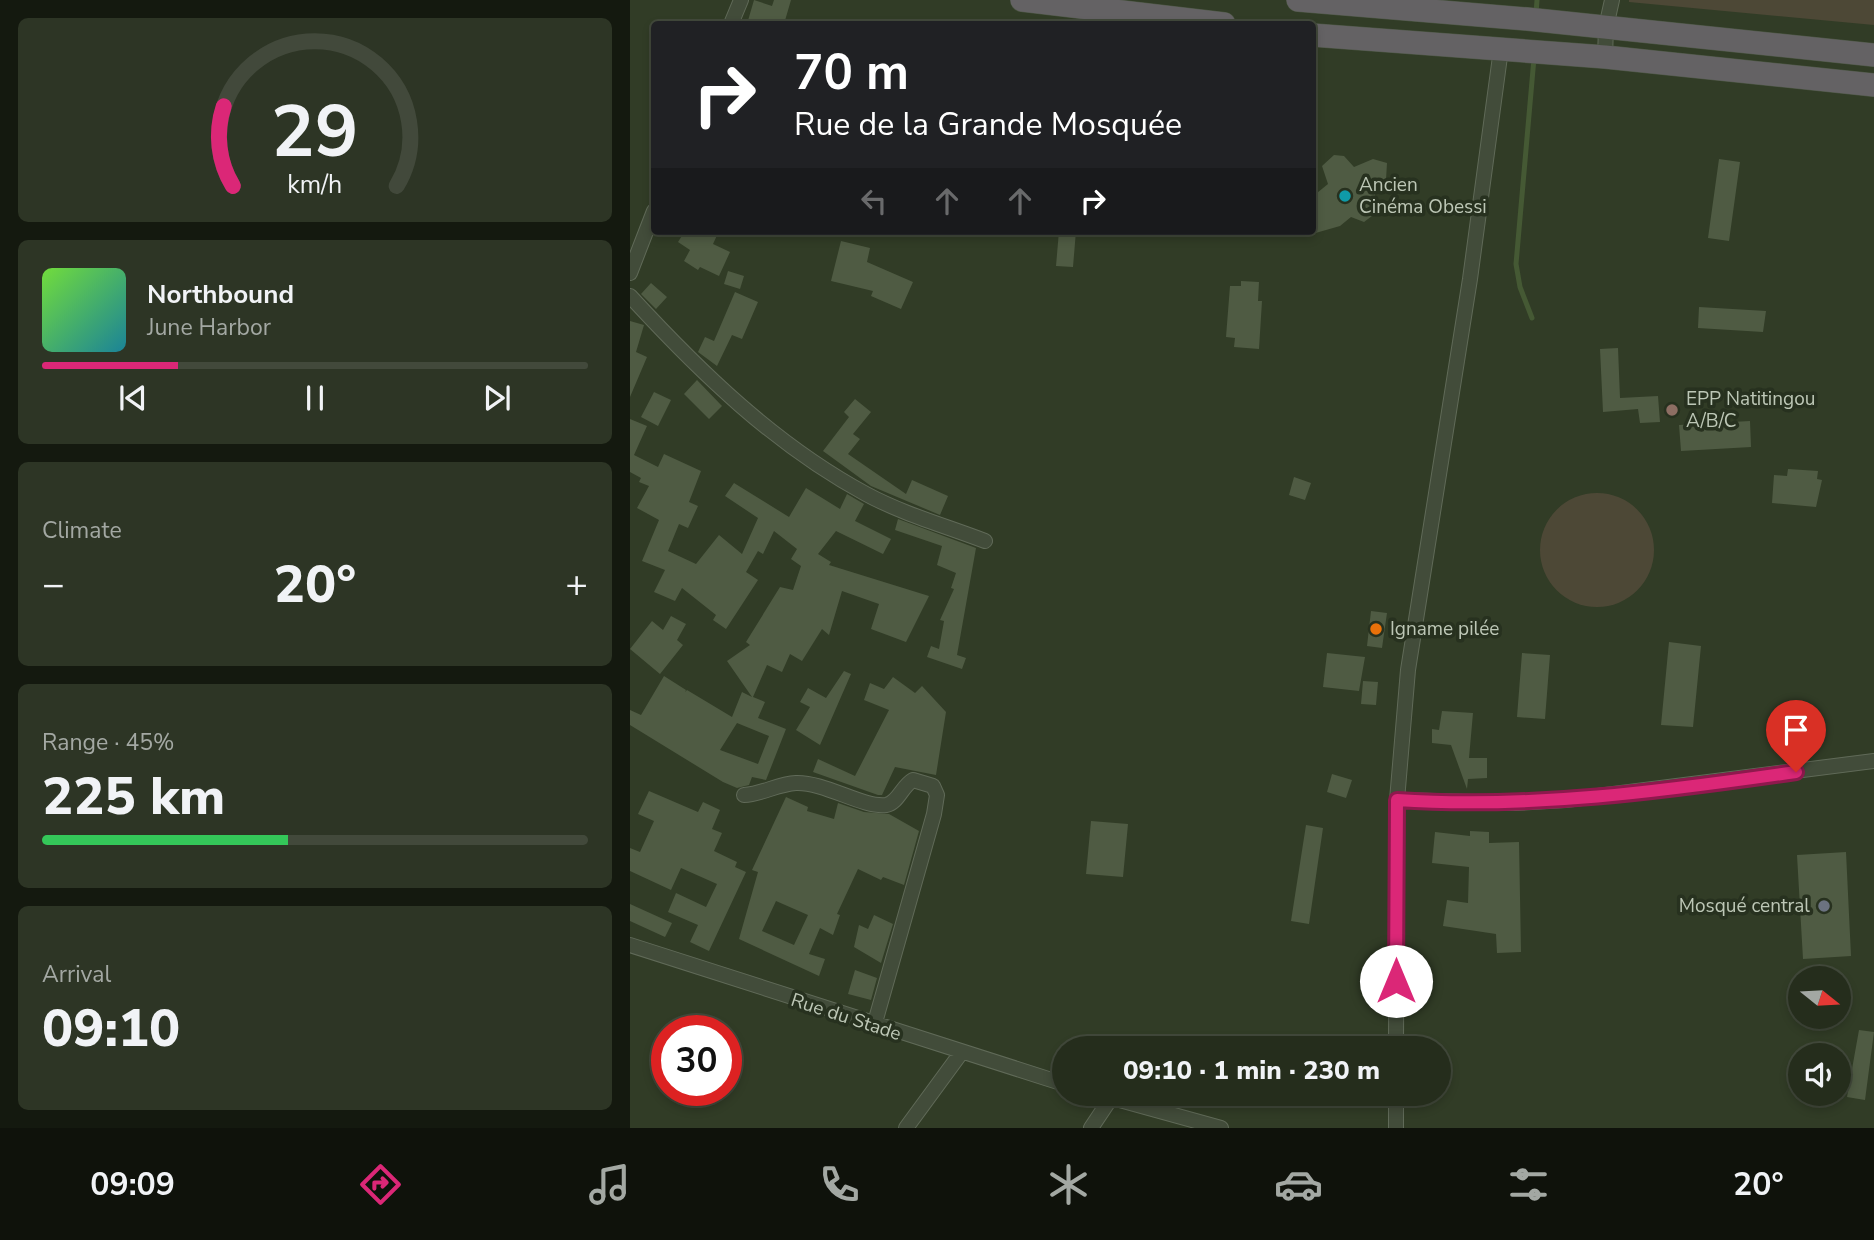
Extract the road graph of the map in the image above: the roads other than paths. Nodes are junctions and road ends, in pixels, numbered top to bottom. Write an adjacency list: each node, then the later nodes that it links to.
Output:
1 (741, 0): 7 (street)
2 (1022, 0): 6 (highway)
3 (1298, 0): 5 (highway)
4 (1612, 0): 9 (street)
5 (1357, 6): 9 (highway); 11 (highway)
6 (1147, 8): 8 (highway)
7 (732, 21)
8 (1210, 21)
9 (1606, 27): 13 (highway); 14 (street)
10 (1316, 35): 11 (highway)
11 (1353, 40): 12 (highway)
12 (1523, 52): 14 (highway); 22 (street)
13 (1874, 55)
14 (1605, 57): 15 (highway)
15 (1874, 85)
16 (651, 219): 17 (street)
17 (630, 273)
18 (630, 296): 19 (street)
19 (985, 541)
20 (1874, 761): 22 (street)
21 (744, 795): 24 (street)
22 (1397, 800): 25 (street)
23 (630, 945): 24 (street, Rue du Stade)
24 (874, 1026): 26 (street, Rue du Stade)
25 (1396, 1036)
26 (961, 1053): 27 (street, Rue du Stade); 31 (street)
27 (1052, 1080)
28 (1101, 1106): 32 (street)
29 (1141, 1106): 33 (street)
30 (1396, 1106): 34 (street)
31 (906, 1128)
32 (1091, 1128)
33 (1221, 1128)
34 (1396, 1128)

